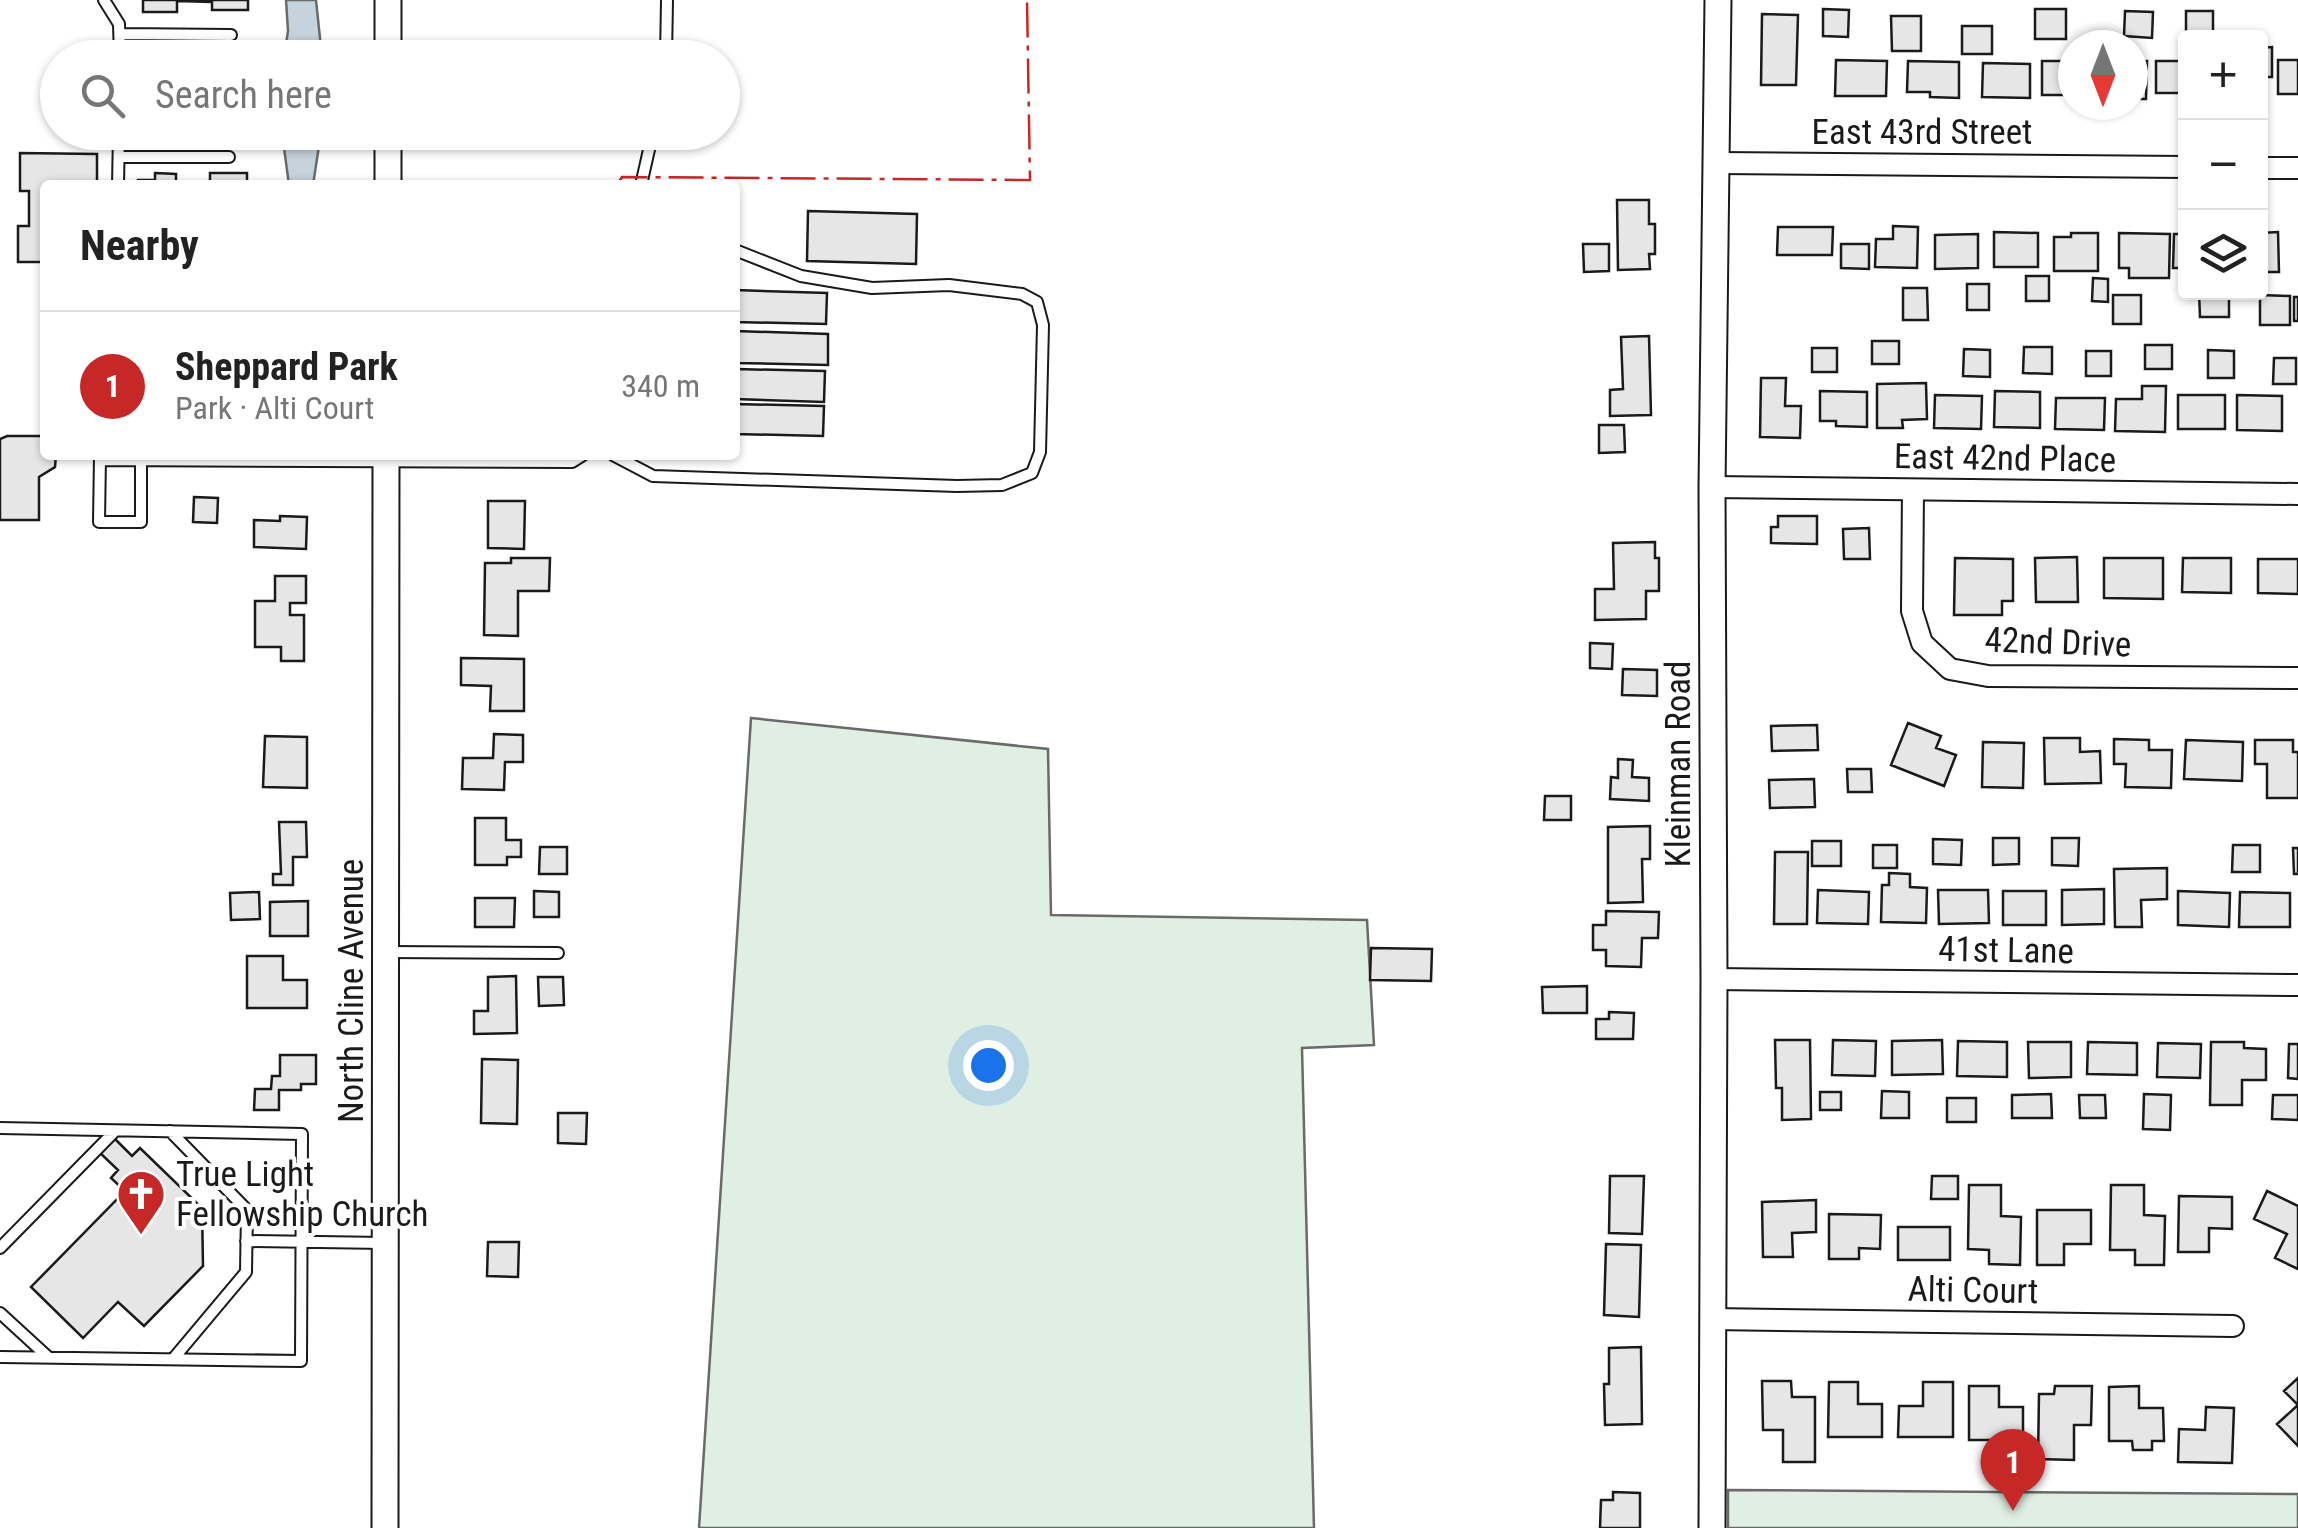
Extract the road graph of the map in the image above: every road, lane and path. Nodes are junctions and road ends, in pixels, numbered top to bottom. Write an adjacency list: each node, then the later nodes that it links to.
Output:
1 (104, 0): 5 (lane)
2 (388, 0): 8 (street)
3 (667, 0): 9 (lane)
4 (1718, 0): 15 (street, Kleinman Road)
5 (120, 34): 6 (lane); 7 (lane)
6 (231, 35)
7 (120, 40)
8 (388, 40)
9 (666, 40)
10 (119, 150): 13 (lane)
11 (388, 150): 20 (street)
12 (648, 150): 21 (lane)
13 (119, 157): 14 (lane); 19 (lane)
14 (229, 157)
15 (1718, 163): 16 (street, East 43rd Street); 29 (street, Kleinman Road)
16 (2178, 167)
17 (2268, 168): 18 (street)
18 (2298, 168)
19 (118, 180)
20 (388, 180)
21 (642, 180)
22 (740, 252): 28 (lane)
23 (101, 460): 24 (lane)
24 (141, 460)
25 (386, 460): 33 (street, North Cline Avenue)
26 (479, 460): 27 (lane)
27 (575, 460)
28 (623, 460)
29 (1712, 487): 30 (street, East 42nd Place); 35 (street, Kleinman Road)
30 (1913, 490): 31 (street, East 42nd Place); 32 (street, 42nd Drive)
31 (2298, 494)
32 (2298, 678)
33 (386, 952): 34 (lane); 42 (street, North Cline Avenue)
34 (558, 953)
35 (1714, 979): 36 (street, 41st Lane); 45 (street, Kleinman Road)
36 (2298, 985)
37 (0, 1128): 38 (lane)
38 (115, 1130): 39 (lane); 43 (lane)
39 (170, 1131): 40 (lane); 41 (lane)
40 (246, 1241): 41 (lane); 49 (lane)
41 (302, 1242): 42 (lane); 49 (lane)
42 (385, 1243): 50 (street, North Cline Avenue)
43 (0, 1248)
44 (0, 1313): 48 (lane)
45 (1712, 1319): 46 (street, Alti Court); 51 (street, Kleinman Road)
46 (2233, 1326)
47 (0, 1357): 48 (lane)
48 (49, 1358): 49 (lane)
49 (174, 1359)
50 (385, 1528)
51 (1712, 1528)

